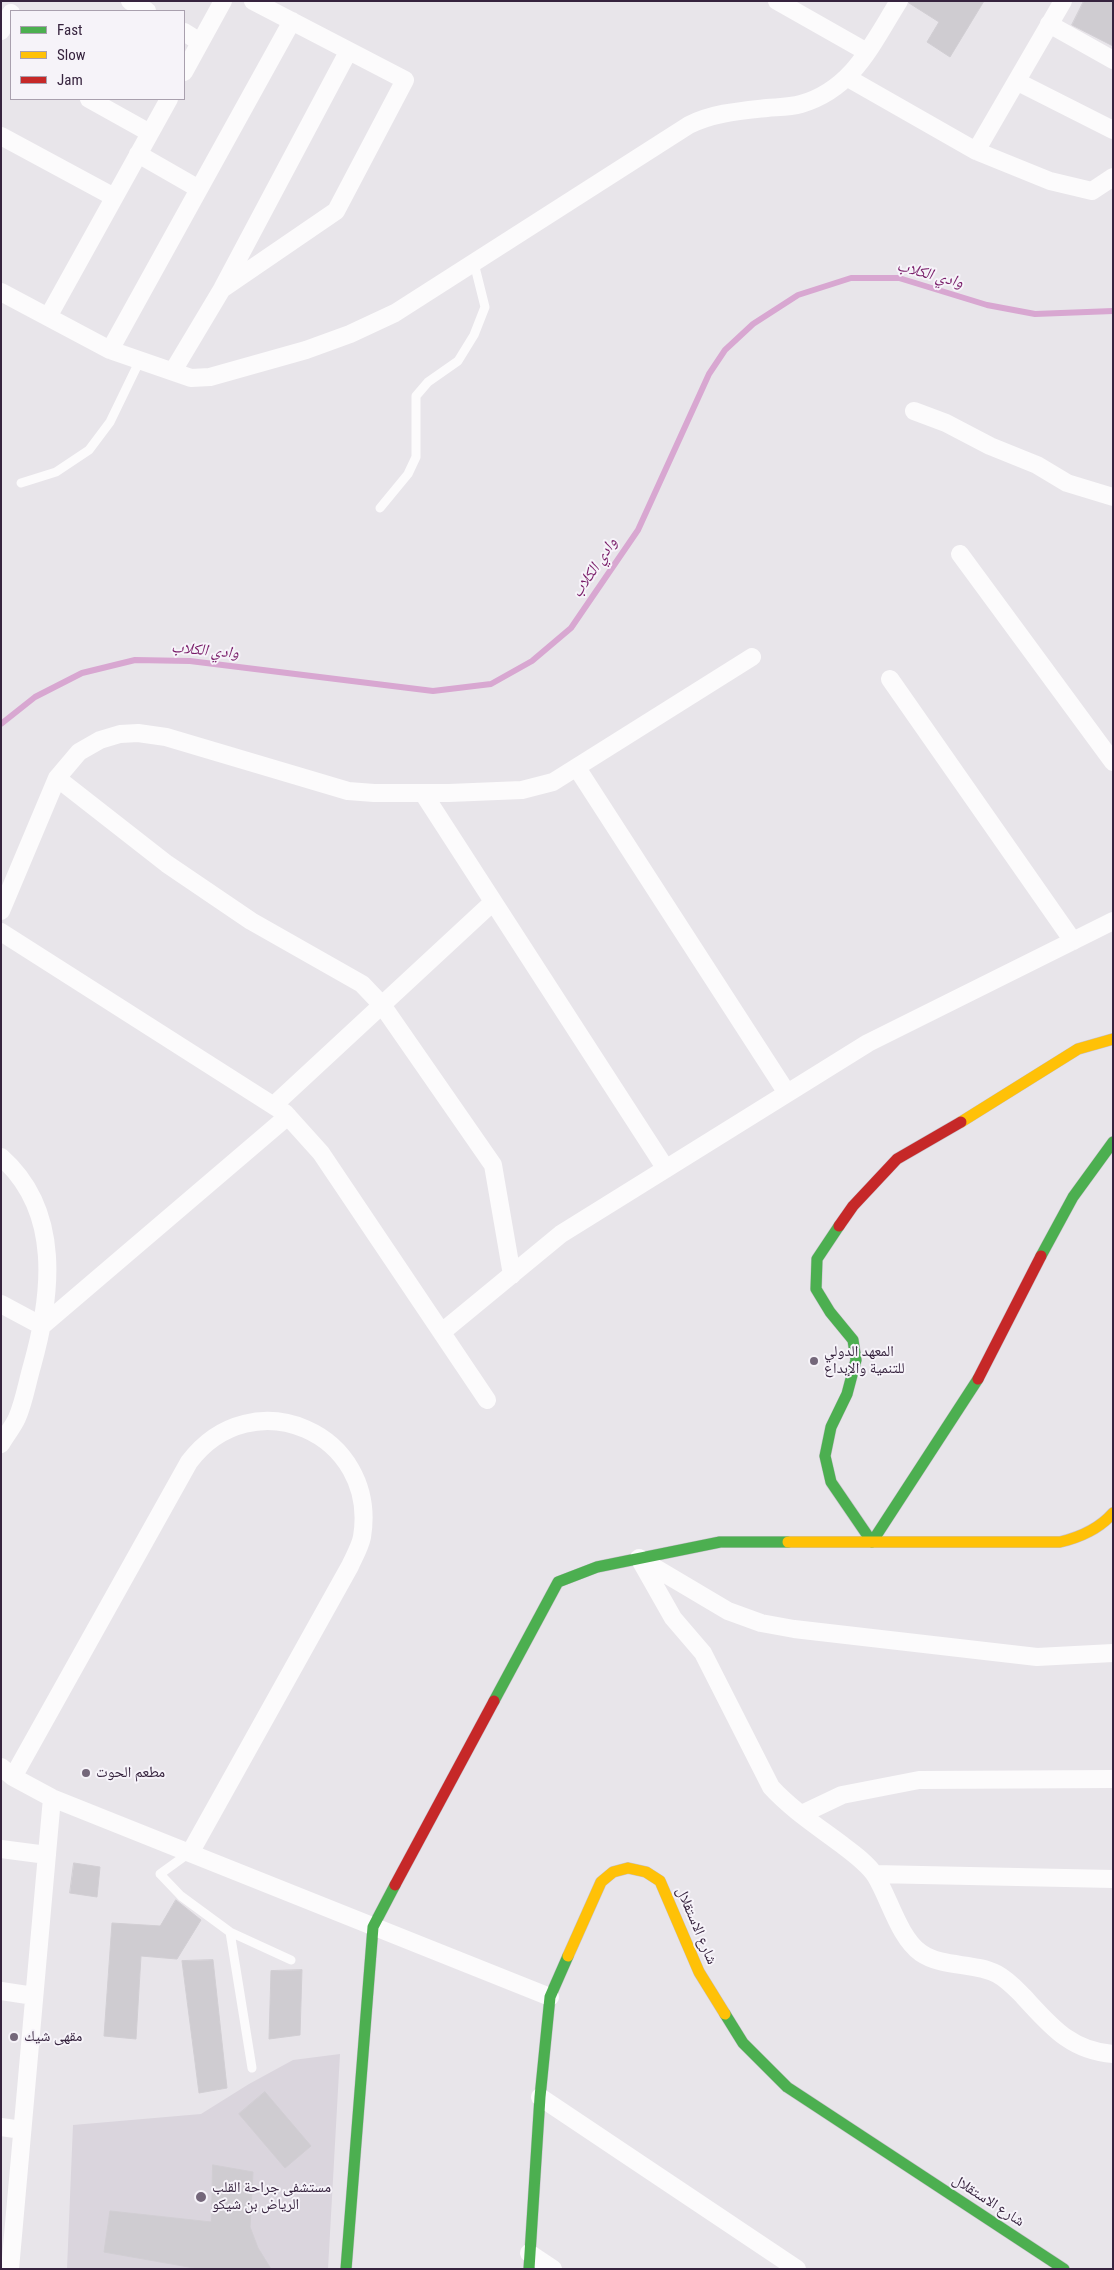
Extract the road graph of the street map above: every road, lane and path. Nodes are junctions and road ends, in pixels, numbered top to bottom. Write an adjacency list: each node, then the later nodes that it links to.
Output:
1 (130, 1): 7 (street)
2 (223, 1): 13 (street)
3 (253, 1): 9 (street)
4 (777, 1): 15 (street)
5 (898, 1): 15 (street)
6 (1063, 1): 10 (street)
7 (145, 10)
8 (10, 15): 11 (street)
9 (292, 22): 14 (street); 28 (street)
10 (1049, 24): 16 (street); 19 (street)
11 (1, 31)
12 (185, 33): 13 (street)
13 (200, 42): 17 (street)
14 (348, 52): 31 (street); 31 (street)
15 (867, 52): 18 (street)
16 (1113, 60)
17 (185, 70)
18 (848, 78): 25 (street); 30 (street)
19 (1018, 82): 22 (street); 25 (street)
20 (91, 100): 23 (street)
21 (168, 100): 23 (street)
22 (1113, 130)
23 (150, 133): 26 (street)
24 (1, 136): 29 (street)
25 (976, 150): 27 (street)
26 (138, 154): 28 (street); 29 (street)
27 (1113, 177)
28 (199, 189): 34 (street)
29 (114, 197): 33 (street)
30 (474, 264): 36 (street); 40 (lane)
31 (222, 289): 36 (street)
32 (1, 292): 33 (street)
33 (48, 317): 34 (street)
34 (110, 350): 35 (street)
35 (140, 360): 36 (street); 38 (lane)
36 (173, 371)
37 (914, 411): 39 (street)
38 (21, 483)
39 (1113, 497)
40 (380, 508)
41 (960, 554): 44 (street)
42 (752, 657): 45 (street)
43 (890, 679): 52 (street)
44 (1113, 762)
45 (577, 768): 47 (street); 55 (street)
46 (57, 778): 47 (street); 49 (street); 53 (street)
47 (422, 793): 48 (street)
48 (493, 902): 53 (street); 60 (street)
49 (1, 911)
50 (1113, 921): 52 (street)
51 (1, 932): 56 (street)
52 (1073, 941): 55 (street)
53 (382, 1005): 56 (street); 61 (street)
54 (1113, 1039): 68 (street)
55 (787, 1093): 60 (street)
56 (281, 1111): 63 (street); 64 (street)
57 (1110, 1146): 59 (street); 68 (street)
58 (1, 1156): 63 (street)
59 (1113, 1168)
60 (666, 1169): 61 (street)
61 (512, 1275): 64 (street)
62 (1, 1304): 63 (street)
63 (42, 1326): 66 (street)
64 (442, 1332): 65 (street)
65 (487, 1400)
66 (1, 1444)
67 (1113, 1512): 68 (street)
68 (872, 1542): 69 (street)
69 (639, 1558): 70 (street); 74 (street); 80 (street)
70 (1113, 1653)
71 (7, 1772): 73 (street); 76 (street)
72 (1113, 1779): 74 (street)
73 (52, 1798): 76 (street); 77 (street)
74 (802, 1814): 78 (street)
75 (1, 1849): 77 (street)
76 (190, 1853): 80 (street); 81 (lane)
77 (47, 1855): 84 (street)
78 (874, 1874): 79 (street); 86 (street)
79 (1113, 1879)
80 (373, 1927): 85 (street); 93 (street)
81 (230, 1932): 82 (lane); 87 (lane)
82 (291, 1960)
83 (1, 1991): 84 (street)
84 (34, 1996): 90 (street)
85 (550, 1998): 88 (street, شارع الاستقلال); 96 (street, شارع الاستقلال)
86 (1113, 2054)
87 (252, 2068)
88 (540, 2097): 91 (street, شارع الاستقلال); 95 (street)
89 (1, 2127): 90 (street)
90 (22, 2130): 92 (street)
91 (529, 2261): 94 (street)
92 (10, 2269)
93 (346, 2269)
94 (553, 2269)
95 (797, 2269)
96 (1064, 2269)

